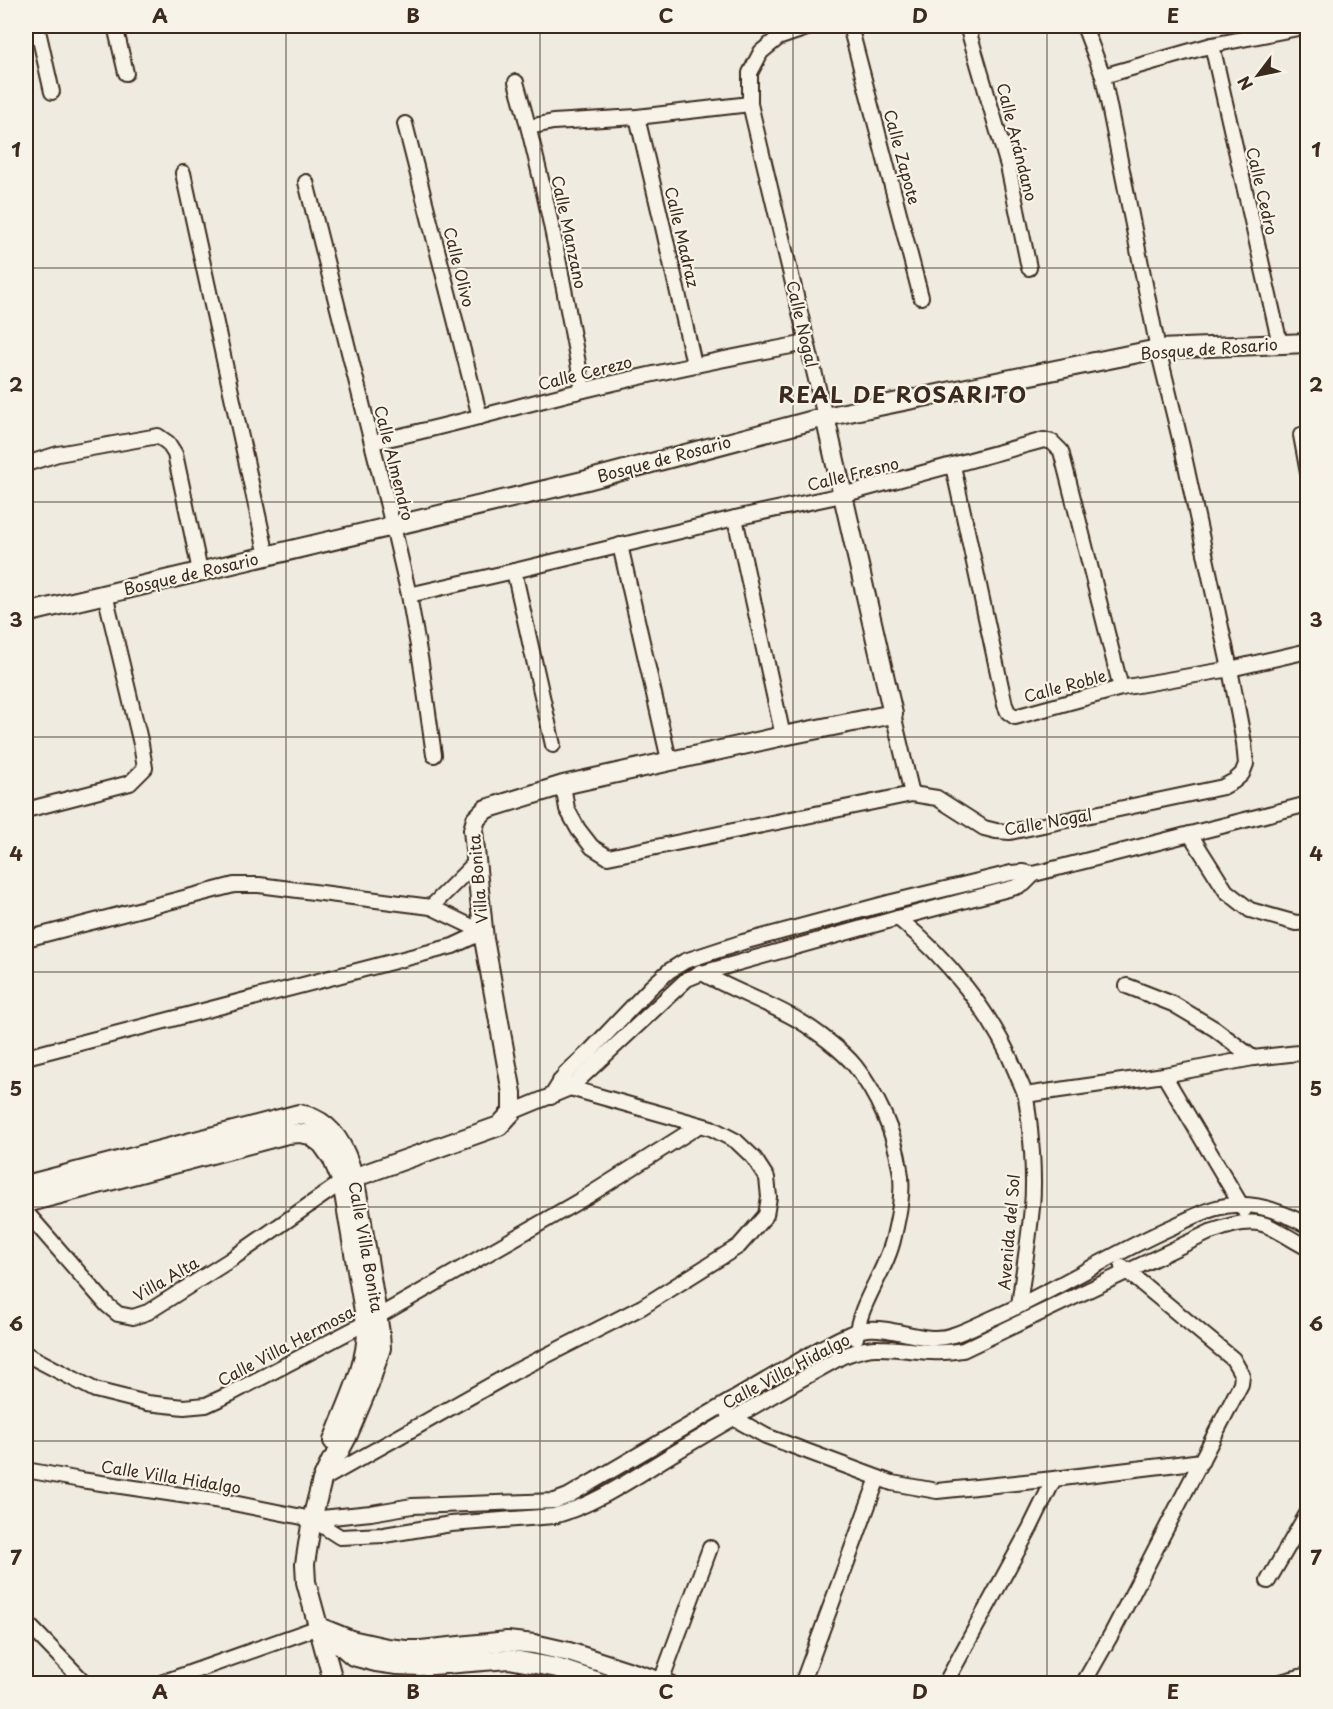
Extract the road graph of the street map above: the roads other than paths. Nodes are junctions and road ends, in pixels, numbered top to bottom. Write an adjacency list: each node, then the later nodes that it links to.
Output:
1 (37, 26): 12 (street)
2 (115, 26): 9 (street)
3 (813, 26): 13 (street, Calle Nogal)
4 (850, 26): 20 (street, Calle Zapote)
5 (967, 26): 19 (street, Calle Arándano)
6 (1084, 26): 10 (street, Calle Nogal)
7 (1308, 26): 8 (street)
8 (1212, 45): 10 (street); 22 (street, Calle Cedro)
9 (126, 73)
10 (1103, 76): 24 (street, Calle Nogal)
11 (516, 82): 16 (street, Calle Manzano)
12 (52, 92)
13 (750, 104): 14 (street); 21 (street, Calle Nogal)
14 (637, 117): 16 (street); 25 (street, Calle Madraz)
15 (405, 124): 27 (street, Calle Olivo)
16 (529, 127): 26 (street, Calle Manzano)
17 (183, 172): 38 (street)
18 (306, 182): 30 (street, Calle Almendro)
19 (1029, 268)
20 (921, 297)
21 (807, 343): 25 (street, Calle Cerezo); 28 (street, Calle Nogal)
22 (1280, 344): 23 (main road, Bosque de Rosario); 24 (main road, Bosque de Rosario)
23 (1308, 344)
24 (1158, 349): 28 (main road, Bosque de Rosario); 45 (street, Calle Nogal)
25 (694, 364): 26 (street, Calle Cerezo)
26 (583, 390): 27 (street, Calle Cerezo)
27 (480, 417): 30 (street, Calle Cerezo)
28 (825, 417): 34 (main road, Calle Nogal); 36 (main road, Bosque de Rosario)
29 (1301, 435): 33 (street)
30 (372, 442): 36 (street, Calle Almendro)
31 (26, 464): 39 (street)
32 (953, 466): 34 (street, Calle Fresno); 46 (street, Calle Fresno); 46 (street, Calle Roble)
33 (1308, 473)
34 (842, 495): 35 (street, Calle Fresno); 47 (main road, Calle Nogal)
35 (735, 518): 37 (street, Calle Fresno); 48 (street)
36 (393, 526): 38 (main road, Bosque de Rosario); 42 (street, Calle Almendro)
37 (620, 545): 40 (street, Calle Fresno); 51 (street)
38 (267, 556): 39 (main road, Bosque de Rosario)
39 (200, 571): 41 (main road, Bosque de Rosario)
40 (514, 571): 42 (street, Calle Fresno); 49 (street)
41 (105, 594): 43 (main road, Bosque de Rosario); 55 (street)
42 (409, 595): 50 (street, Calle Almendro)
43 (26, 613)
44 (1308, 651): 45 (street, Calle Roble)
45 (1230, 669): 46 (street, Calle Roble); 53 (street, Calle Nogal)
46 (1121, 688)
47 (893, 714): 48 (main road, Villa Bonita); 53 (street, Calle Nogal)
48 (783, 736): 51 (main road, Villa Bonita)
49 (553, 745)
50 (434, 755)
51 (669, 760): 52 (main road, Villa Bonita)
52 (563, 785): 53 (street); 57 (main road, Villa Bonita)
53 (912, 794)
54 (1308, 804): 56 (street)
55 (26, 807)
56 (1190, 834): 58 (street); 61 (street)
57 (476, 862): 59 (street); 62 (main road, Villa Bonita)
58 (1034, 874): 60 (street); 64 (street)
59 (431, 907): 62 (street); 63 (street)
60 (897, 918): 65 (street); 72 (street, Avenida del Sol)
61 (1308, 922)
62 (483, 932): 68 (street); 73 (main road, Villa Bonita)
63 (26, 939)
64 (685, 962): 65 (street); 71 (street)
65 (702, 973): 71 (street); 87 (street)
66 (1127, 986): 69 (street)
67 (1308, 1052): 69 (street)
68 (26, 1057)
69 (1253, 1058): 70 (street)
70 (1164, 1075): 72 (street); 78 (street)
71 (565, 1084): 73 (street); 74 (street)
72 (1026, 1095): 85 (street, Avenida del Sol)
73 (512, 1112): 75 (main road)
74 (700, 1125): 86 (street, Calle Villa Hermosa); 96 (street)
75 (348, 1179): 76 (main road, Calle Villa Bonita); 77 (main road, Calle Villa Bonita); 79 (street, Villa Alta); 86 (main road, Calle Villa Bonita)
76 (26, 1185)
77 (26, 1203)
78 (1243, 1205): 80 (street); 81 (street, Calle Villa Hidalgo); 83 (street, Calle Villa Hidalgo)
79 (26, 1212)
80 (1248, 1223): 82 (street, Calle Villa Hidalgo); 84 (street, Calle Villa Hidalgo)
81 (1308, 1226)
82 (1308, 1248)
83 (1113, 1256): 84 (street); 85 (street, Calle Villa Hidalgo)
84 (1125, 1271): 88 (street, Calle Villa Hidalgo); 92 (street)
85 (1019, 1306): 87 (street, Calle Villa Hidalgo)
86 (372, 1319): 89 (street, Calle Villa Hermosa); 96 (main road, Calle Villa Bonita)
87 (856, 1331): 88 (street); 90 (street, Calle Villa Hidalgo)
88 (854, 1352): 91 (street, Calle Villa Hidalgo)
89 (26, 1354)
90 (720, 1408): 91 (street); 98 (street, Calle Villa Hidalgo)
91 (732, 1418): 94 (street); 98 (street, Calle Villa Hidalgo)
92 (1202, 1461): 95 (street); 111 (street)
93 (26, 1470): 98 (street, Calle Villa Hidalgo)
94 (878, 1478): 95 (street); 109 (street)
95 (1054, 1479): 110 (street)
96 (322, 1480): 98 (main road, Calle Villa Bonita)
97 (1308, 1512): 100 (street)
98 (312, 1519): 102 (main road, Calle Villa Bonita)
99 (710, 1548): 104 (street)
100 (1268, 1581)
101 (26, 1622): 105 (street)
102 (319, 1627): 104 (main road); 106 (street); 107 (main road, Calle Villa Bonita); 108 (main road)
103 (1308, 1677): 112 (main road)
104 (663, 1682)
105 (86, 1683)
106 (158, 1683)
107 (334, 1683)
108 (605, 1683)
109 (802, 1683)
110 (945, 1683)
111 (1083, 1683)
112 (1281, 1683)

